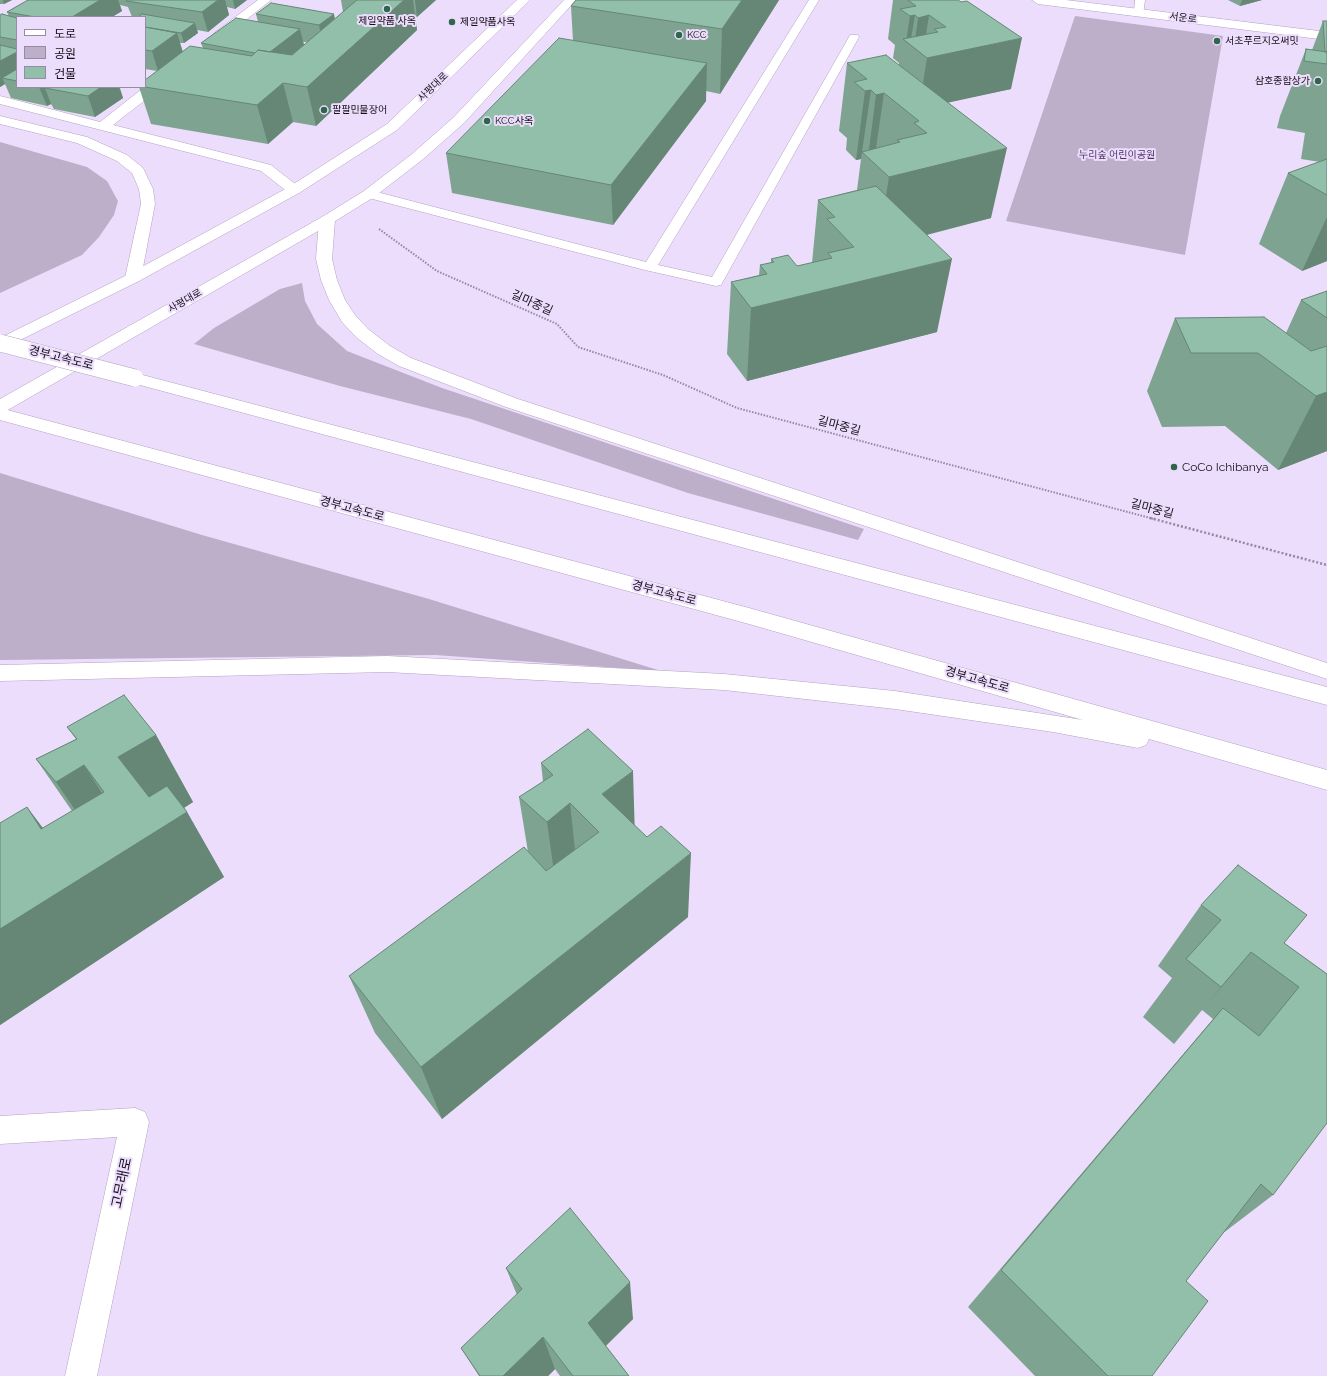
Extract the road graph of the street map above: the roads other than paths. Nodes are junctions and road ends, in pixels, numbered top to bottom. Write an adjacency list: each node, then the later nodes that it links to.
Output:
1 (265, 0): 10 (main road)
2 (524, 0): 15 (main road, 사평대로)
3 (570, 0): 16 (main road, 사평대로)
4 (814, 0): 18 (lane)
5 (1038, 0): 7 (main road, 서운로)
6 (1140, 0): 7 (lane)
7 (1139, 13): 8 (main road, 서운로)
8 (1327, 36)
9 (854, 37): 18 (lane)
10 (209, 44)
11 (177, 68): 14 (main road)
12 (0, 100): 14 (main road)
13 (0, 120): 19 (main road)
14 (102, 127): 15 (main road)
15 (294, 190): 19 (main road, 사평대로)
16 (369, 194): 17 (main road, 사평대로); 18 (lane)
17 (327, 220): 21 (main road, 사평대로); 23 (main road)
18 (650, 267)
19 (133, 278): 20 (main road, 사평대로)
20 (0, 344): 25 (main road, 경부고속도로, bridge)
21 (0, 407)
22 (0, 414): 26 (main road, 경부고속도로)
23 (1327, 671)
24 (0, 673): 26 (main road)
25 (1327, 696)
26 (1271, 764): 27 (main road, 경부고속도로)
27 (1327, 780)
28 (0, 1130): 29 (main road, 고무래로)
29 (81, 1376)

